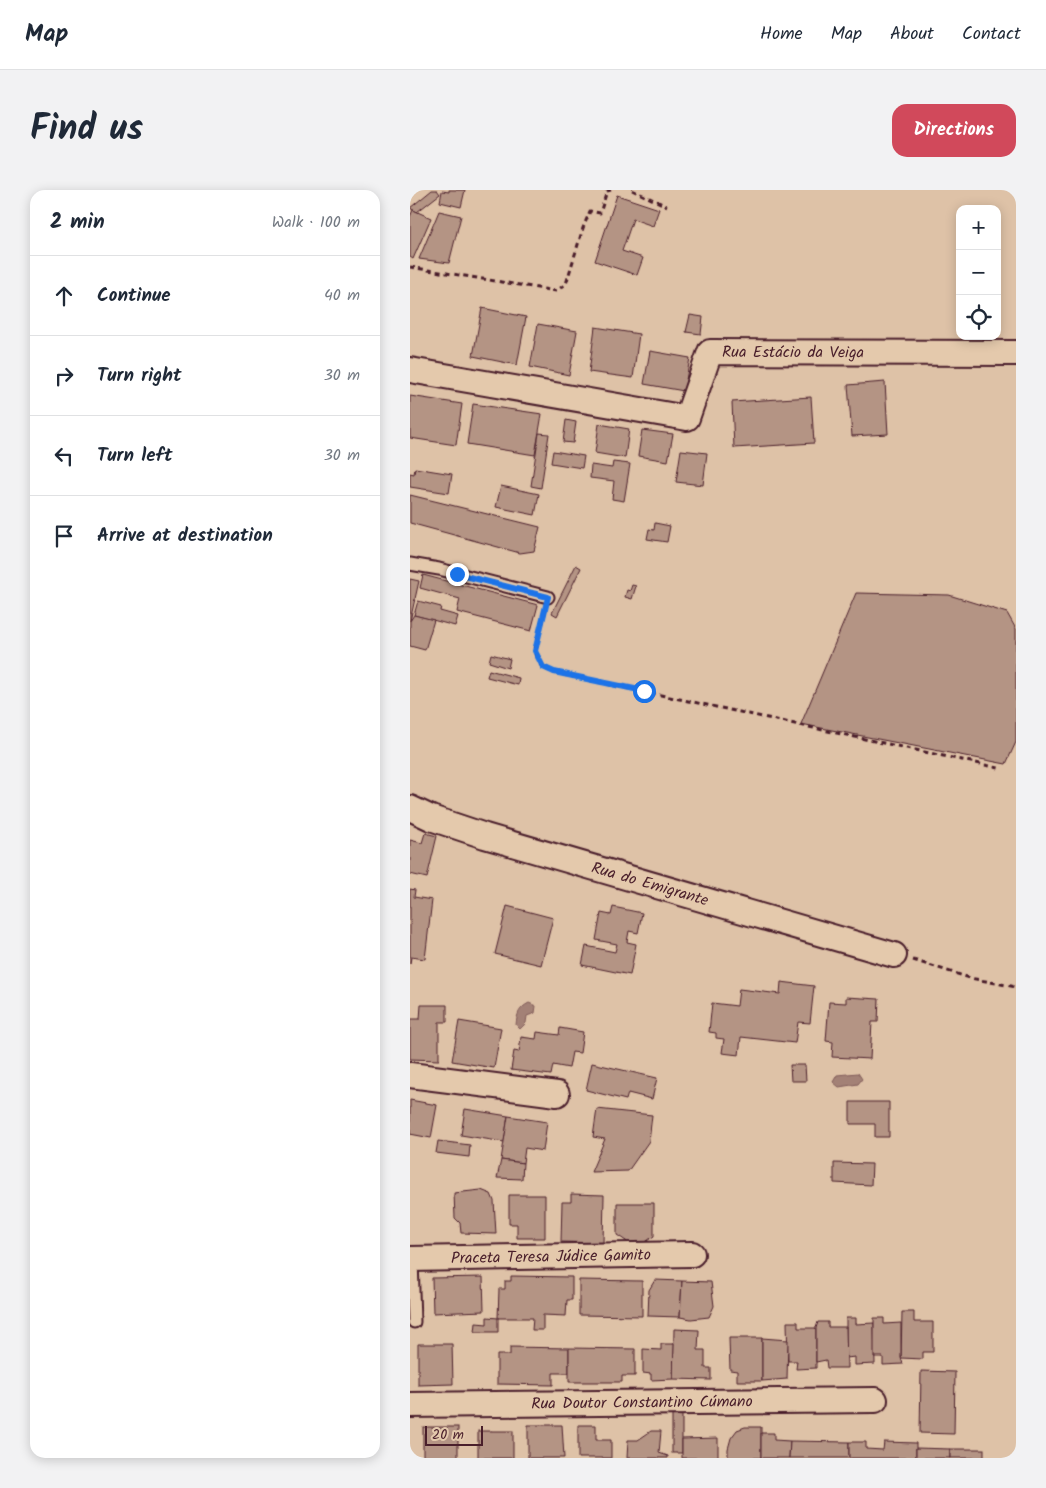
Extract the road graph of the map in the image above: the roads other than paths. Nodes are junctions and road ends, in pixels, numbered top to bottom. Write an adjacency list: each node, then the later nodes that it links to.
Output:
1 (1016, 353): 2 (street, Rua Estácio da Veiga)
2 (410, 370)
3 (410, 564): 4 (lane)
4 (548, 597)
5 (410, 808): 6 (street, Rua do Emigrante)
6 (894, 955)
7 (410, 1075): 8 (street)
8 (557, 1094)
9 (692, 1254): 10 (street, Praceta Teresa Júdice Gamito)
10 (411, 1259): 11 (lane)
11 (414, 1322)
12 (875, 1400): 13 (street, Rua Doutor Constantino Cúmano)
13 (410, 1405)

